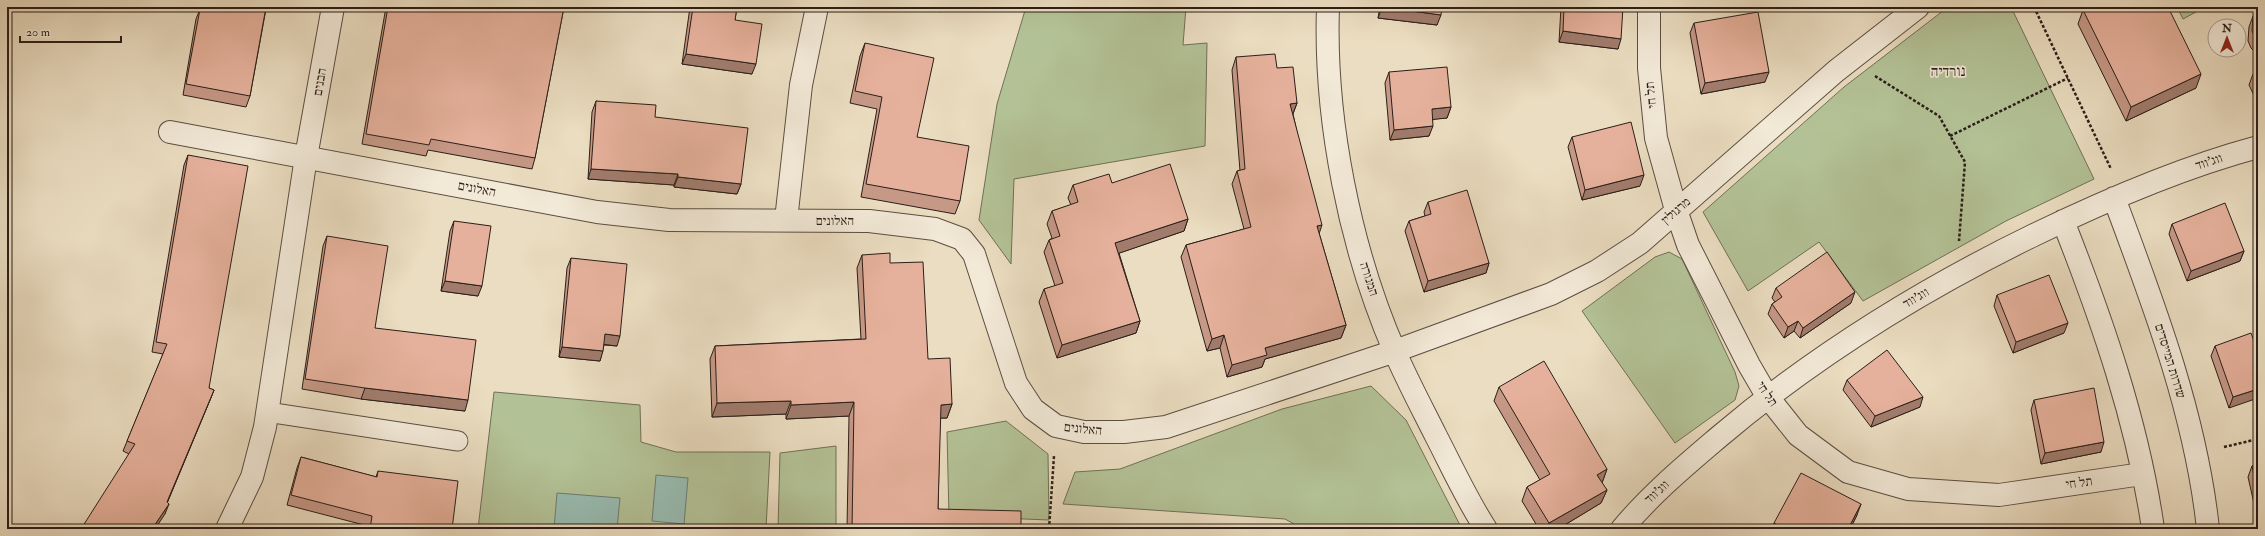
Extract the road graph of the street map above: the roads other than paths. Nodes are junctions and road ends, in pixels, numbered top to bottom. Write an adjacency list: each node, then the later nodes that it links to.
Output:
1 (333, 7): 8 (street, הבנים)
2 (817, 7): 11 (street)
3 (1328, 7): 13 (street, המנורה)
4 (1649, 7): 10 (street, תל חי)
5 (1918, 7): 10 (street, מרגולין)
6 (170, 132): 8 (street, האלונים)
7 (2258, 147): 9 (street, ווג'ווד)
8 (306, 157): 11 (street, האלונים); 15 (street, הבנים)
9 (2118, 196): 12 (street, ווג'ווד); 22 (street, שדרות המייסדים)
10 (1676, 210): 13 (street, מרגולין); 14 (street, תל חי)
11 (786, 220): 13 (street, האלונים)
12 (2063, 221): 14 (street, ווג'ווד); 17 (street)
13 (1395, 351): 19 (street, המנורה)
14 (1767, 396): 17 (street, תל חי); 20 (street, ווג'ווד)
15 (267, 412): 16 (lane); 18 (street, הבנים)
16 (458, 441)
17 (2142, 474): 21 (street)
18 (226, 529)
19 (1486, 529)
20 (1622, 529)
21 (2153, 529)
22 (2208, 529)

